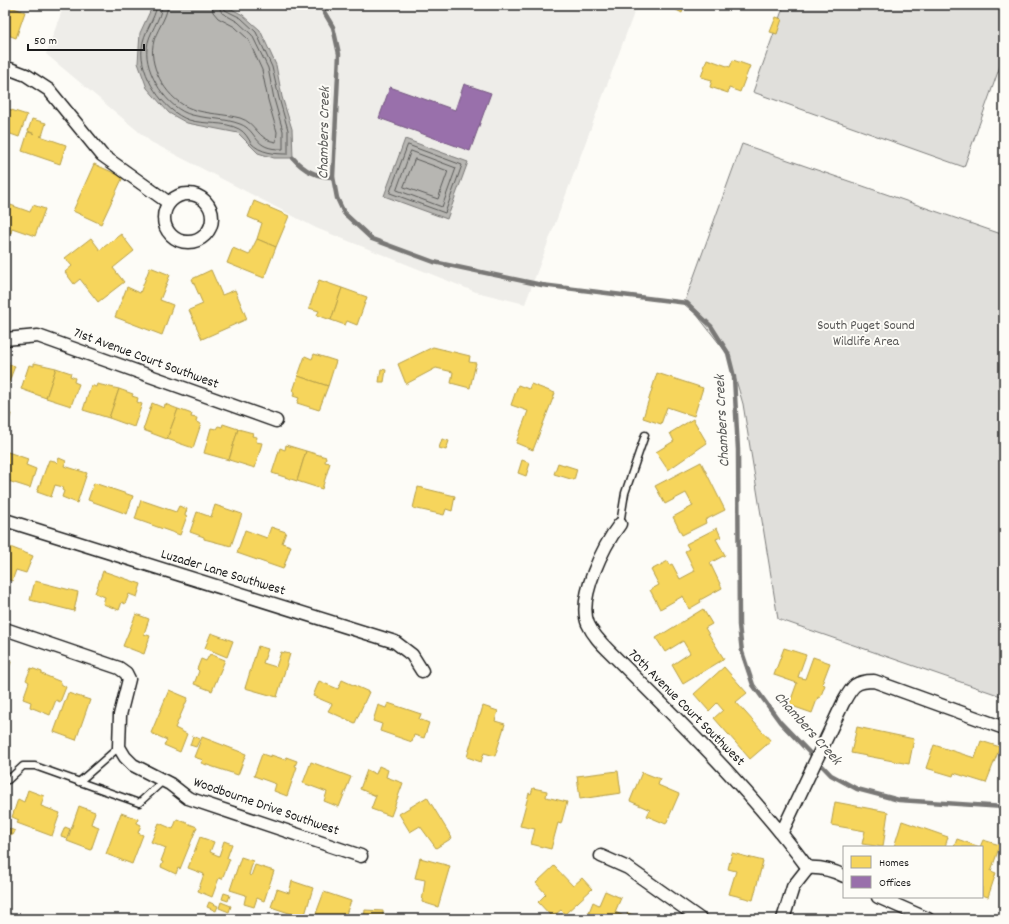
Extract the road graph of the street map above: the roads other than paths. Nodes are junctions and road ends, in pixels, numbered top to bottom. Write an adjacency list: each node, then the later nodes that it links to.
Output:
1 (5, 66): 2 (street)
2 (169, 204): 2 (street)
3 (5, 339): 4 (street, 71st Avenue Court Southwest)
4 (276, 421)
5 (645, 434): 7 (lane)
6 (5, 520): 9 (street, Luzader Lane Southwest)
7 (620, 524): 15 (street, 70th Avenue Court Southwest)
8 (5, 629): 11 (street)
9 (422, 671)
10 (1004, 728): 15 (street)
11 (119, 747): 13 (street, Woodbourne Drive Southwest); 14 (lane)
12 (8, 780): 14 (lane)
13 (163, 781): 14 (lane); 16 (street, Woodbourne Drive Southwest)
14 (79, 782)
15 (782, 832): 18 (street, 70th Avenue Court Southwest)
16 (361, 856)
17 (601, 856): 21 (street)
18 (808, 868): 19 (street); 22 (street)
19 (843, 876)
20 (880, 898): 23 (street)
21 (700, 919)
22 (783, 919)
23 (928, 919)

